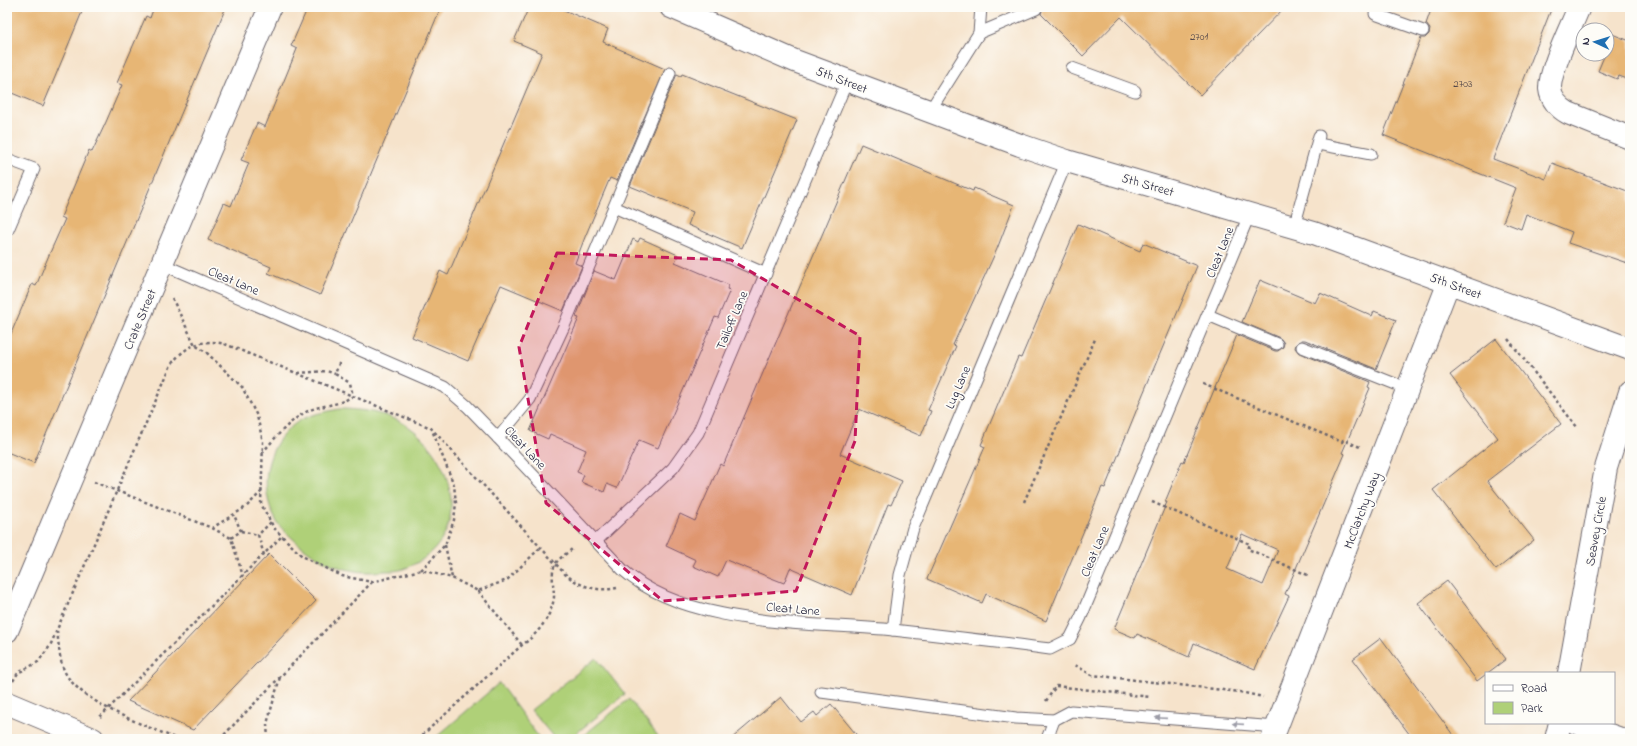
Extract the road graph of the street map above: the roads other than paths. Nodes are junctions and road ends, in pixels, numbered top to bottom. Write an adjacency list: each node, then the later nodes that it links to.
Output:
1 (270, 7): 22 (street, Crate Street)
2 (671, 7): 11 (street, 5th Street)
3 (981, 7): 8 (lane)
4 (1579, 7): 14 (street)
5 (1036, 9): 8 (lane)
6 (1375, 14): 7 (lane)
7 (1423, 31)
8 (979, 33): 13 (lane)
9 (1072, 68): 12 (lane)
10 (670, 73): 18 (lane)
11 (848, 81): 13 (street, 5th Street); 23 (lane, Tailoff Lane)
12 (1135, 91)
13 (929, 112): 17 (street, 5th Street)
14 (1630, 138)
15 (1371, 154): 20 (lane)
16 (7, 159): 21 (lane)
17 (1067, 161): 19 (street, 5th Street); 33 (lane, Lug Lane)
18 (614, 207): 23 (lane); 31 (lane)
19 (1250, 213): 20 (street, 5th Street); 25 (lane, Cleat Lane)
20 (1294, 227): 24 (street, 5th Street)
21 (7, 232)
22 (160, 268): 31 (lane, Cleat Lane); 34 (street, Crate Street)
23 (766, 274): 32 (lane, Tailoff Lane)
24 (1449, 282): 28 (street, 5th Street); 29 (street, McClatchy Way)
25 (1208, 315): 26 (lane); 33 (lane, Cleat Lane)
26 (1277, 344)
27 (1302, 346): 29 (lane)
28 (1630, 349)
29 (1408, 389): 42 (street, McClatchy Way)
30 (1630, 392): 35 (street, Seavey Circle)
31 (498, 438): 32 (lane, Cleat Lane)
32 (596, 541): 33 (lane, Cleat Lane)
33 (893, 630)
34 (7, 631)
35 (1569, 672)
36 (821, 692): 38 (lane)
37 (7, 703): 41 (street)
38 (1054, 720): 42 (lane, one-way to 38); 43 (lane)
39 (1560, 724): 44 (street)
40 (1579, 724): 45 (street)
41 (96, 729)
42 (1274, 733)
43 (1047, 739)
44 (1556, 739)
45 (1620, 739)

